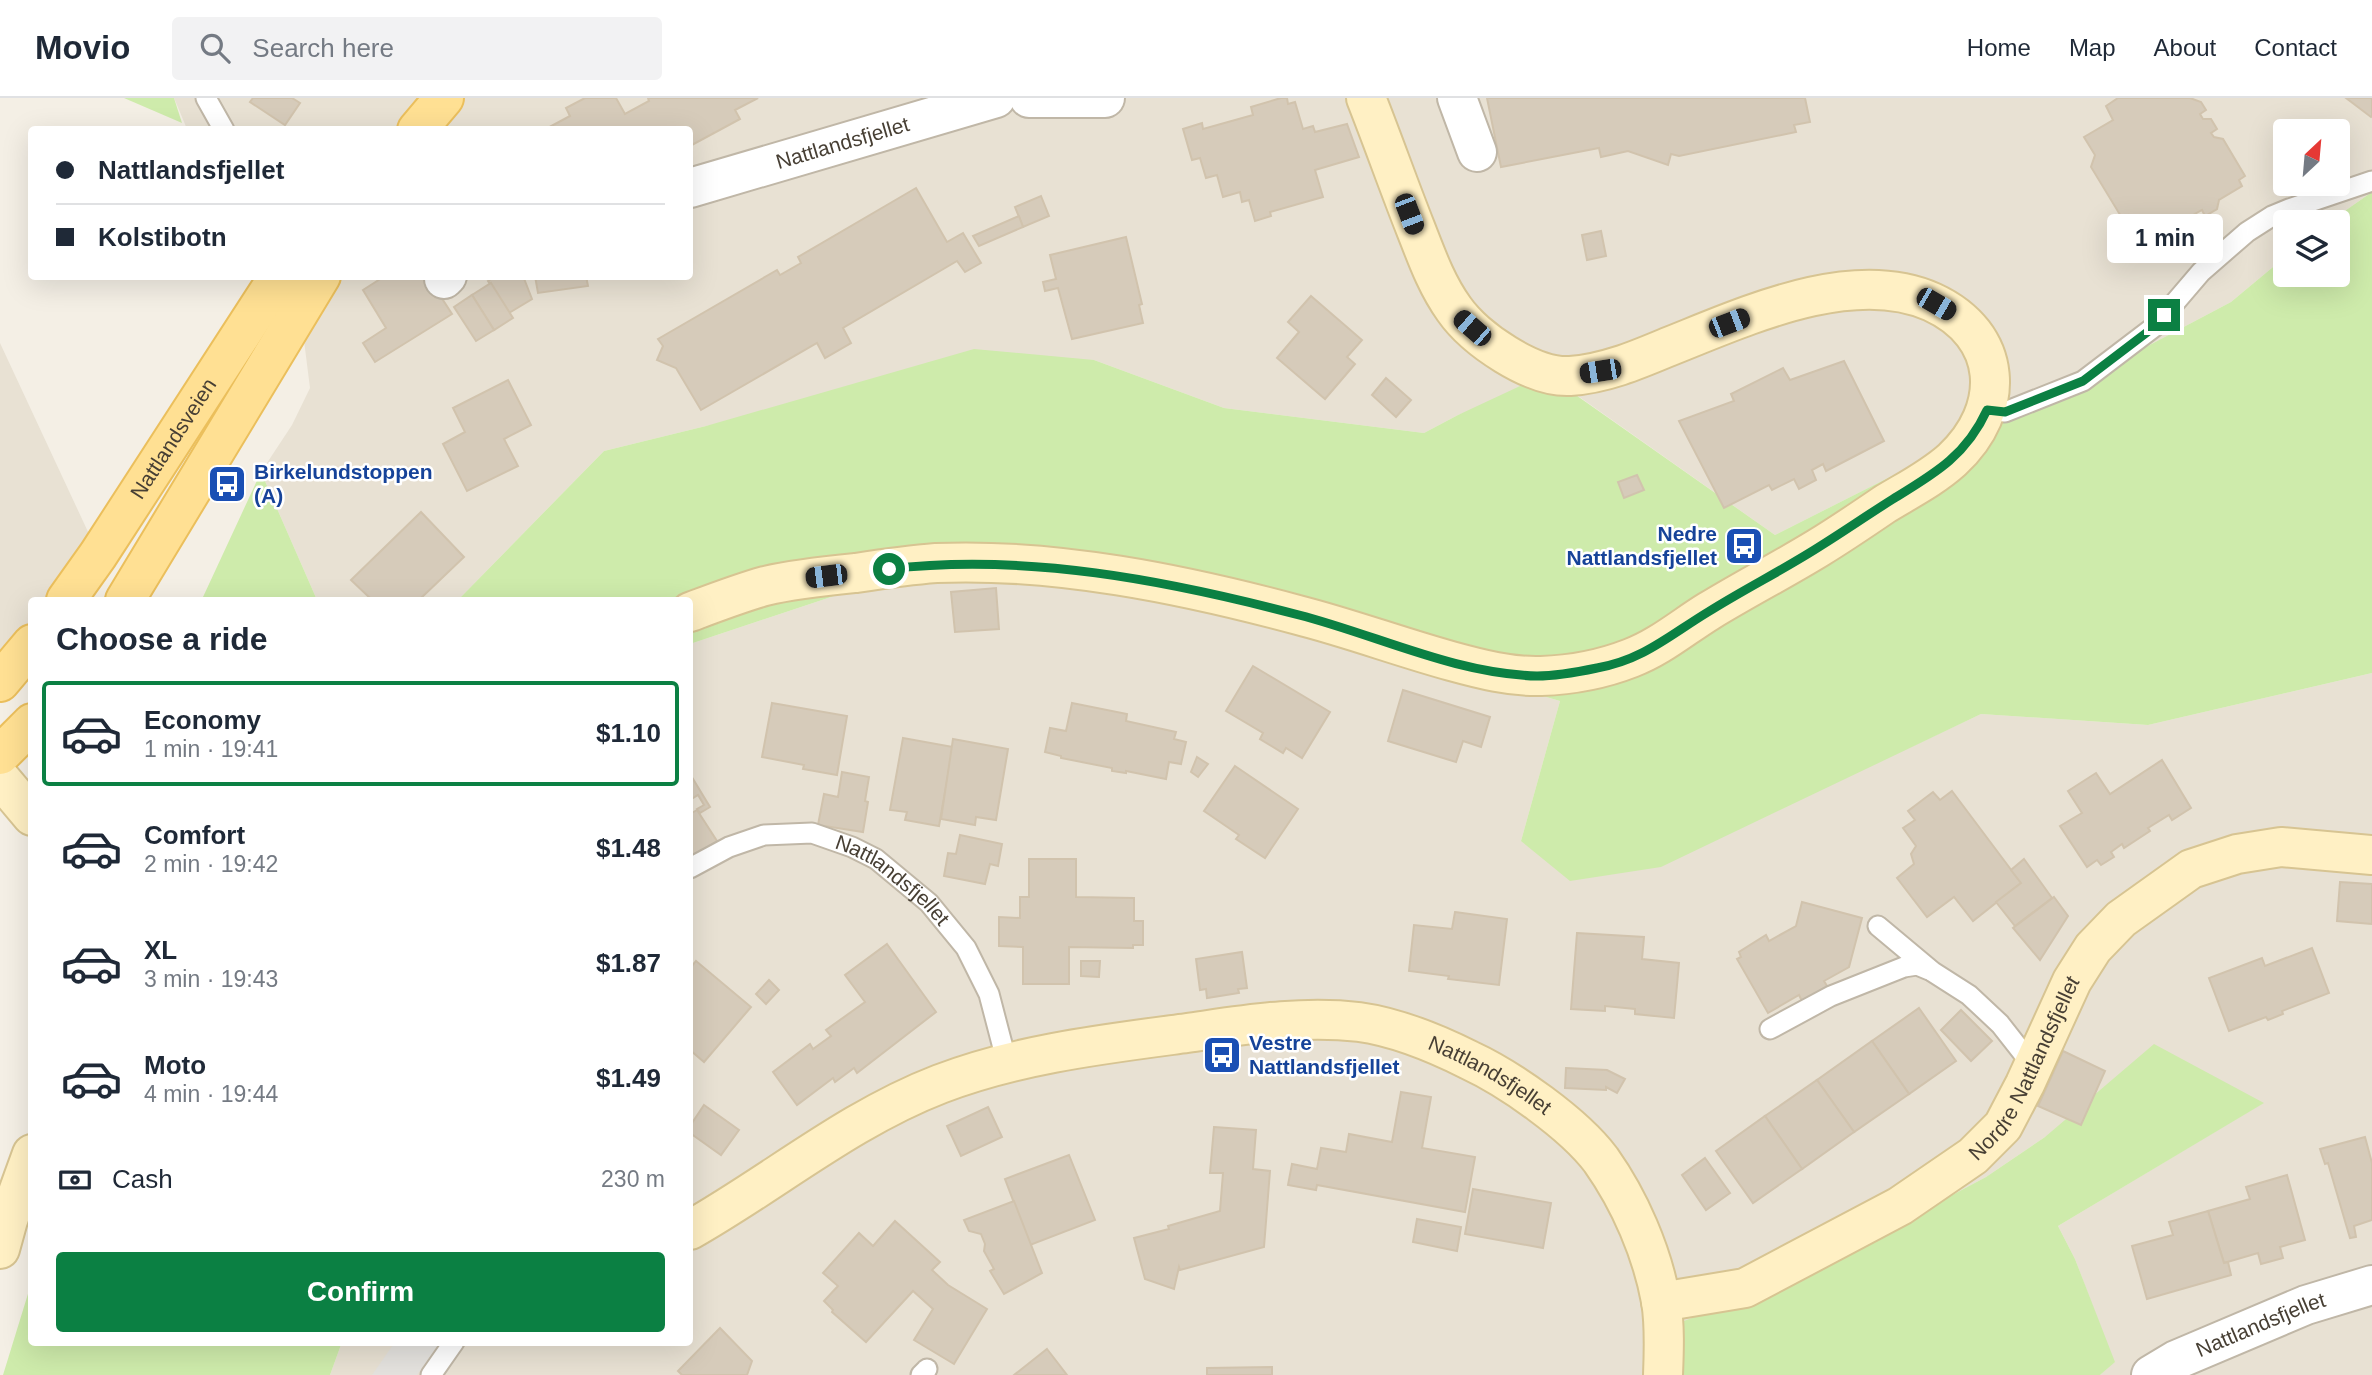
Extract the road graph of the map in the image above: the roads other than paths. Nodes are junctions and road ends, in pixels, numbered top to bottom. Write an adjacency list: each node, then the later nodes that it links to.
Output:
1 (206, 98): 8 (lane)
2 (444, 98): 9 (main road)
3 (996, 98): 12 (street, Nattlandsfjellet)
4 (1029, 98): 5 (street)
5 (1105, 98)
6 (1366, 98): 15 (street)
7 (1457, 98): 10 (street)
8 (222, 126)
9 (420, 126)
10 (1476, 152)
11 (2372, 181): 15 (lane)
12 (693, 187)
13 (276, 280): 16 (main road, Nattlandsveien)
14 (319, 280): 17 (main road, Nattlandsveien)
15 (1987, 410): 18 (street)
16 (68, 597)
17 (127, 597)
18 (693, 611)
19 (28, 649): 20 (main road)
20 (0, 682)
21 (0, 778): 22 (street)
22 (28, 811)
23 (2372, 855): 29 (street, Nordre Nattlandsfjellet)
24 (693, 866): 28 (lane, Nattlandsfjellet)
25 (1878, 926): 26 (lane)
26 (1933, 972): 27 (lane); 29 (lane)
27 (1770, 1030)
28 (1007, 1063): 32 (street, Nattlandsfjellet); 35 (street, Nattlandsfjellet)
29 (2033, 1066): 35 (street, Nordre Nattlandsfjellet)
30 (28, 1162): 31 (street)
31 (6, 1208): 33 (street)
32 (693, 1228)
33 (0, 1249)
34 (2372, 1285): 39 (street, Nattlandsfjellet)
35 (1661, 1302): 38 (street, Nattlandsfjellet)
36 (451, 1346): 37 (lane)
37 (431, 1375)
38 (1663, 1375)
39 (2151, 1375)

